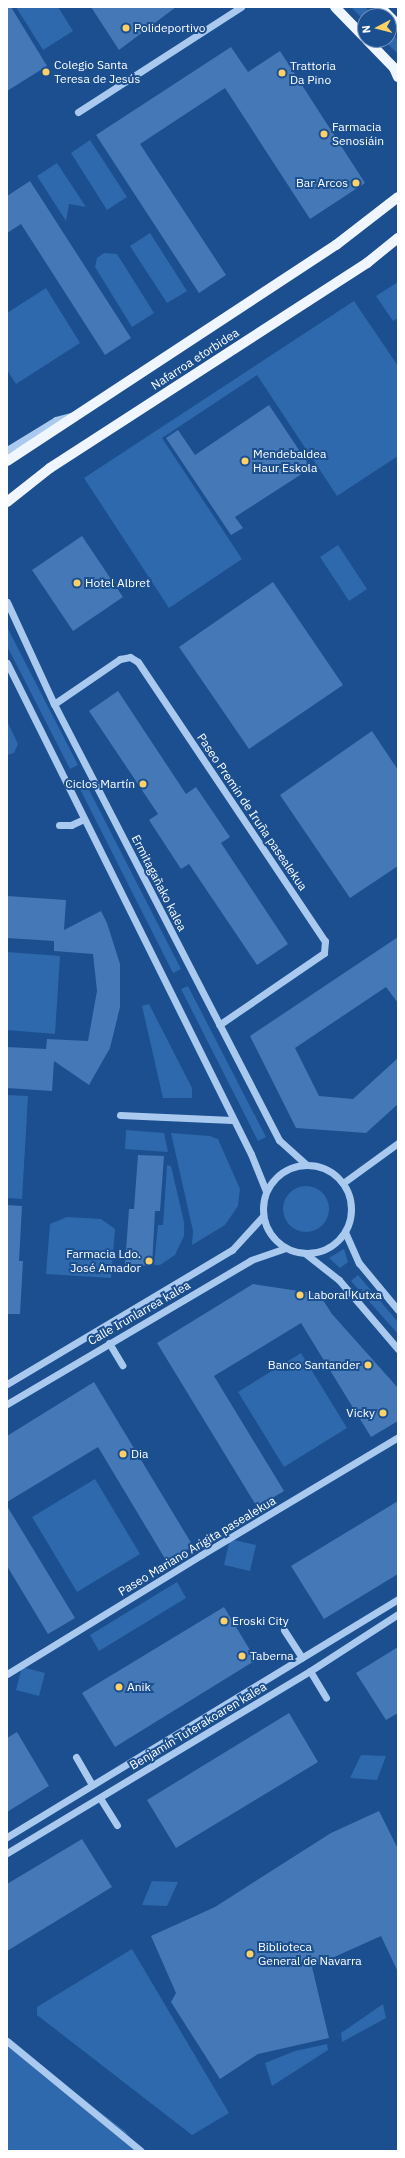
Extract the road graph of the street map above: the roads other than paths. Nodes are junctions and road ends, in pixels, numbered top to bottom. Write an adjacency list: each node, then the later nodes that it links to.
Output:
1 (241, 7): 8 (street)
2 (335, 7): 5 (main road)
3 (380, 7): 4 (main road)
4 (398, 25)
5 (357, 30)
6 (375, 48): 7 (main road)
7 (398, 77)
8 (78, 112)
9 (398, 197): 11 (main road, Nafarroa etorbidea)
10 (398, 238): 14 (main road, Nafarroa etorbidea)
11 (79, 414): 12 (street, Nafarroa etorbidea); 13 (main road, Nafarroa etorbidea)
12 (7, 450)
13 (7, 461)
14 (7, 502)
15 (7, 602): 17 (street, Ermitagañako kalea)
16 (7, 663): 18 (street)
17 (54, 704): 20 (street, Ermitagañako kalea); 20 (street, Paseo Premin de Iruña pasealekua)
18 (84, 819): 19 (street); 22 (street)
19 (59, 825)
20 (219, 1025): 24 (street, Ermitagañako kalea)
21 (120, 1115): 22 (street)
22 (232, 1120): 26 (street)
23 (398, 1143): 25 (street)
24 (306, 1164): 25 (street); 26 (street)
25 (343, 1183): 28 (street)
26 (266, 1191): 27 (street)
27 (263, 1216): 29 (street); 35 (street, Calle Irunlarrea kalea)
28 (345, 1232): 30 (street); 31 (street)
29 (285, 1248): 30 (street); 32 (street, Calle Irunlarrea kalea)
30 (306, 1254): 33 (street)
31 (398, 1310)
32 (109, 1343): 34 (street); 36 (street, Calle Irunlarrea kalea)
33 (398, 1349)
34 (122, 1365)
35 (7, 1384)
36 (7, 1404)
37 (398, 1437): 43 (street, Paseo Mariano Arigita pasealekua)
38 (398, 1599): 41 (street, Benjamín Tuterakoaren kalea)
39 (398, 1614): 42 (street, Benjamín Tuterakoaren kalea)
40 (284, 1630): 41 (street)
41 (302, 1658): 46 (street, Benjamín Tuterakoaren kalea)
42 (310, 1671): 44 (street); 47 (street, Benjamín Tuterakoaren kalea)
43 (7, 1674)
44 (326, 1698)
45 (76, 1757): 46 (street)
46 (92, 1785): 49 (street, Benjamín Tuterakoaren kalea)
47 (100, 1798): 48 (street); 50 (street, Benjamín Tuterakoaren kalea)
48 (117, 1825)
49 (7, 1837)
50 (7, 1854)
51 (7, 2040): 52 (street)
52 (141, 2151)

